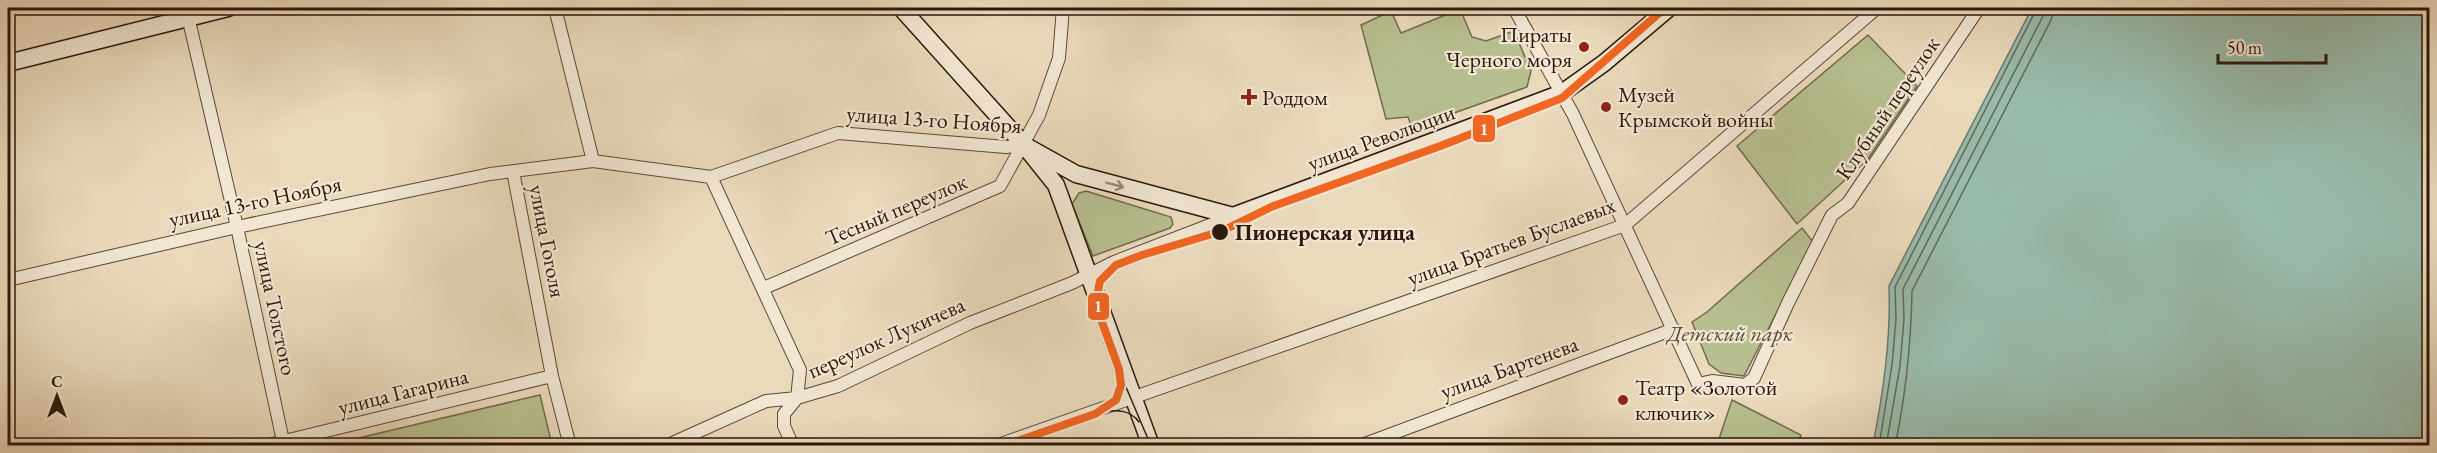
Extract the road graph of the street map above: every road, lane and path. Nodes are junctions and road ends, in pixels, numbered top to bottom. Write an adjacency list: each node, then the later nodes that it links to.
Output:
1 (228, 8): 9 (street)
2 (555, 8): 13 (street)
3 (901, 8): 12 (street)
4 (1063, 8): 12 (street, Тесный переулок)
5 (1514, 8): 11 (street)
6 (1669, 8): 11 (street, улица Революции)
7 (1877, 8): 19 (street, улица Братьев Буслаевых)
8 (1979, 8): 24 (street, Клубный переулок)
9 (188, 13): 10 (street); 20 (street, улица Толстого)
10 (8, 63)
11 (1562, 93): 18 (street, улица Революции); 19 (street)
12 (1024, 145): 15 (street, улица 13-го Ноября); 16 (street, улица 13-го Ноября); 17 (street); 23 (street, Тесный переулок)
13 (593, 162): 14 (street, улица Гоголя); 16 (street, улица 13-го Ноября)
14 (513, 171): 20 (street, улица 13-го Ноября); 25 (street, улица Гоголя)
15 (1076, 174): 17 (street); 18 (street, улица 13-го Ноября, one-way to 18)
16 (711, 177): 23 (street)
17 (1056, 185): 21 (street)
18 (1233, 216): 21 (street, улица Революции)
19 (1625, 225): 24 (street); 26 (street, улица Братьев Буслаевых)
20 (237, 227): 22 (street, улица 13-го Ноября); 28 (street, улица Толстого)
21 (1089, 273): 26 (street); 27 (street, переулок Лукичева)
22 (8, 280)
23 (764, 288): 27 (street)
24 (1674, 329): 35 (street, улица Бартенева)
25 (552, 376): 28 (street, улица Гагарина); 30 (street, улица Гоголя)
26 (1134, 397): 33 (street, улица Братьев Буслаевых); 34 (street)
27 (797, 398): 31 (street, переулок Лукичева); 32 (street)
28 (283, 441): 29 (street, улица Гагарина)
29 (264, 446)
30 (570, 446)
31 (666, 446)
32 (793, 446)
33 (995, 446)
34 (1151, 446)
35 (1359, 446)

